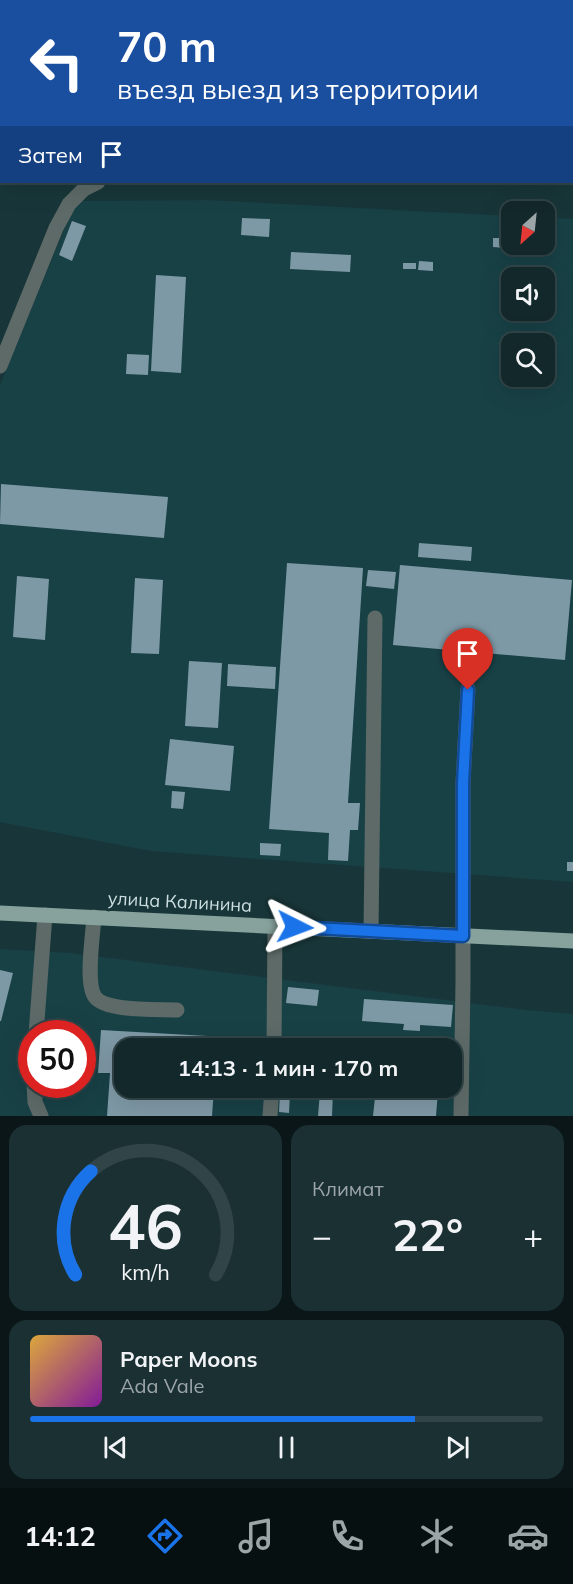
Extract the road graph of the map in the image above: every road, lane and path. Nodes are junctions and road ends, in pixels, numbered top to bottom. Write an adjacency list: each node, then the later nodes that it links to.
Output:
1 (96, 183): 2 (street)
2 (0, 366)
3 (375, 618): 9 (street)
4 (468, 690): 10 (street)
5 (0, 913): 6 (main road, улица Калинина)
6 (45, 915): 7 (main road, улица Калинина); 13 (street)
7 (94, 917): 8 (main road, улица Калинина); 12 (street)
8 (275, 926): 9 (main road, улица Калинина); 14 (street)
9 (371, 931): 10 (main road, улица Калинина)
10 (463, 936): 11 (main road, улица Калинина); 19 (street)
11 (573, 941)
12 (177, 1010)
13 (37, 1020)
14 (274, 1038)
15 (35, 1098): 17 (street)
16 (271, 1098): 18 (street)
17 (41, 1116)
18 (270, 1116)
19 (461, 1116)

